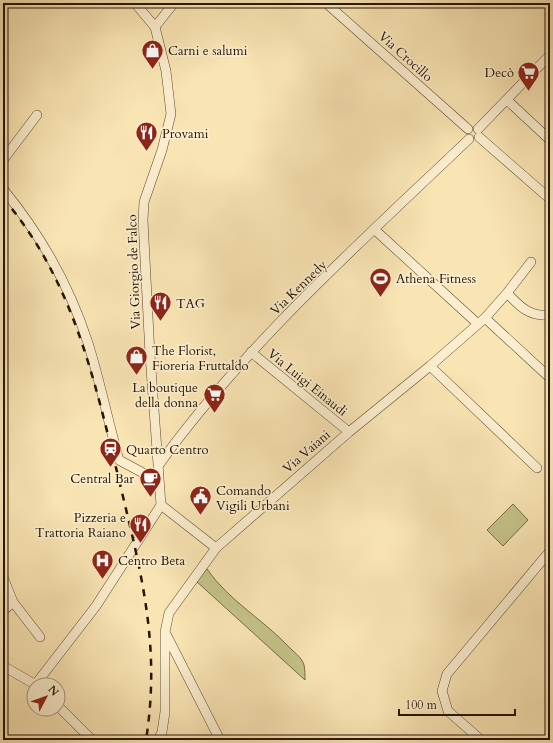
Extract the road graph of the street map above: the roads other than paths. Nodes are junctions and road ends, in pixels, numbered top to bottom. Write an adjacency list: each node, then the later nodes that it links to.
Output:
1 (135, 3): 4 (street, Via Giorgio de Falco)
2 (174, 3): 4 (street)
3 (326, 3): 9 (street, Via Crocillo)
4 (155, 27): 23 (street, Via Giorgio de Falco)
5 (550, 55): 6 (street)
6 (506, 100): 8 (street); 10 (street)
7 (37, 115): 11 (street)
8 (479, 133): 9 (street); 13 (street)
9 (468, 134): 14 (street, Via Kennedy)
10 (550, 140)
11 (3, 160)
12 (3, 189): 25 (street)
13 (550, 199)
14 (375, 230): 18 (street); 19 (street, Via Kennedy)
15 (531, 262): 16 (street, Via Vaiani)
16 (507, 293): 17 (street); 18 (street, Via Vaiani)
17 (550, 315)
18 (482, 321): 20 (street, Via Vaiani); 21 (street)
19 (251, 352): 22 (street, Via Luigi Einaudi); 23 (street, Via Kennedy)
20 (430, 366): 22 (street, Via Vaiani); 24 (street)
21 (550, 378)
22 (348, 432): 27 (street, Via Vaiani)
23 (158, 466): 25 (street, Via Giorgio de Falco)
24 (537, 468)
25 (158, 481): 26 (street, Via Giorgio de Falco)
26 (161, 505): 27 (street); 35 (street)
27 (216, 548): 32 (street, Via Vaiani)
28 (550, 551): 41 (street)
29 (3, 577): 30 (street)
30 (12, 602): 31 (street); 33 (street)
31 (3, 611)
32 (165, 632): 39 (street, Via Vaiani); 40 (street)
33 (40, 637)
34 (3, 666): 36 (street)
35 (42, 677)
36 (26, 679)
37 (66, 714): 38 (street)
38 (92, 740)
39 (158, 740)
40 (220, 740)
41 (481, 740)

